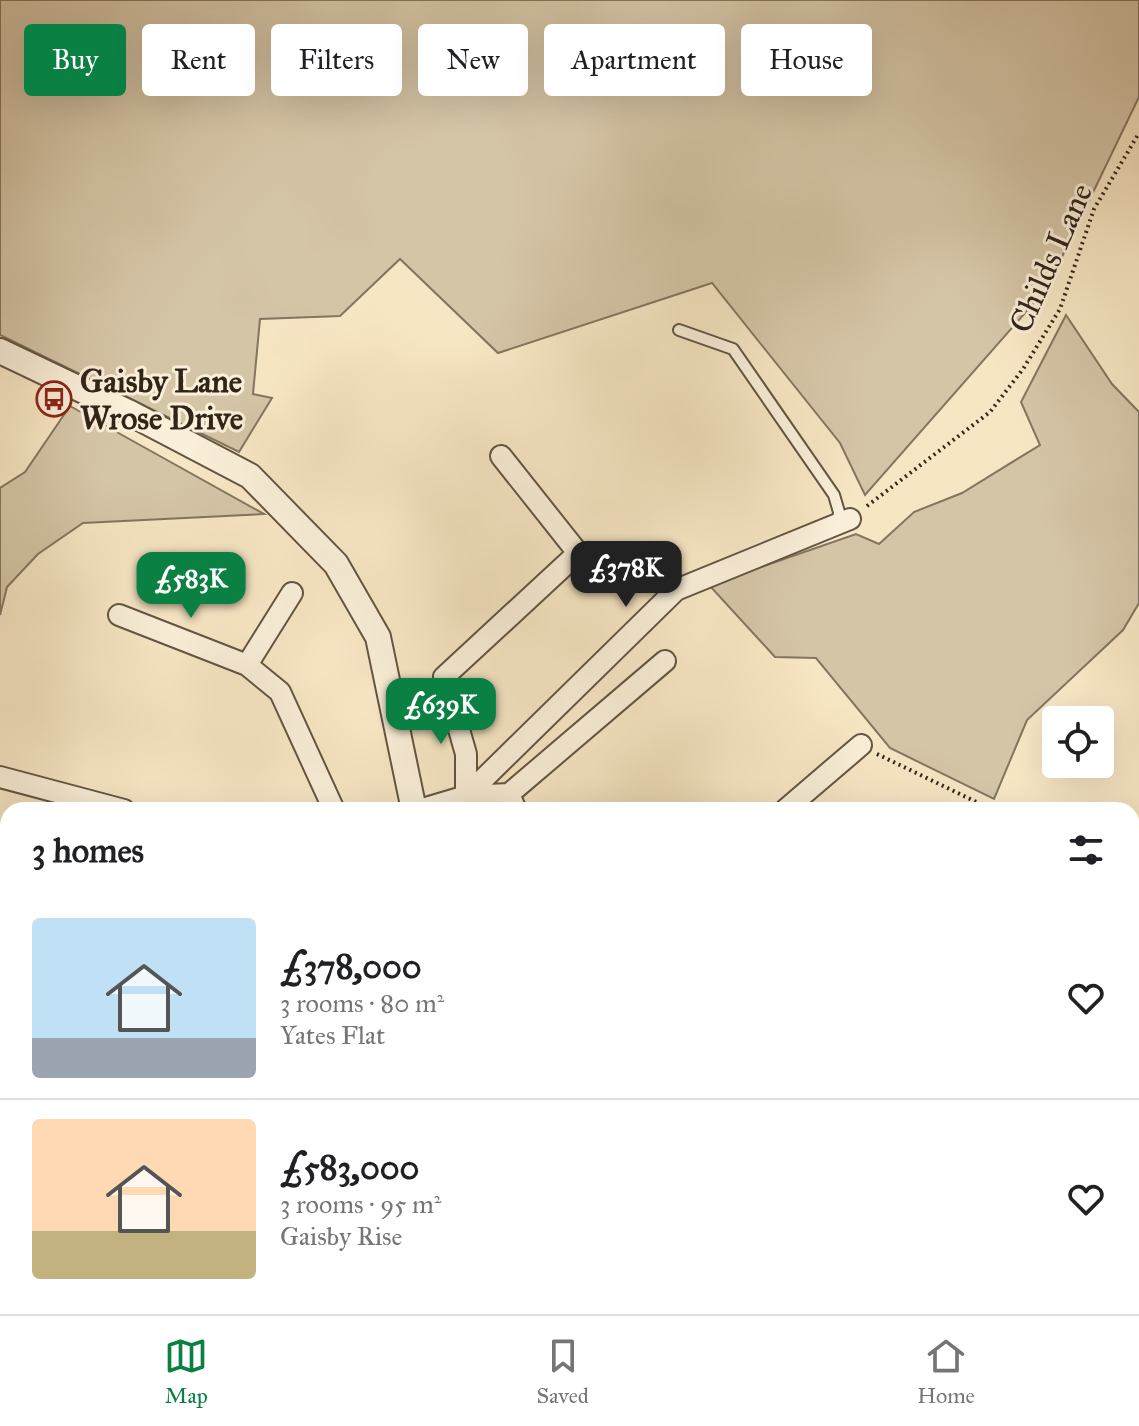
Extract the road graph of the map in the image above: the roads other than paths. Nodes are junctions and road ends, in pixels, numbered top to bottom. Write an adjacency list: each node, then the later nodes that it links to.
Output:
1 (679, 330): 4 (lane)
2 (0, 351): 14 (street)
3 (501, 456): 11 (street)
4 (844, 521): 11 (street)
5 (292, 593): 8 (street)
6 (119, 615): 8 (street)
7 (665, 661): 16 (street)
8 (247, 665): 13 (street)
9 (861, 745): 17 (street)
10 (0, 777): 12 (street)
11 (466, 796): 15 (street); 16 (street)
12 (94, 802)
13 (330, 802)
14 (415, 802)
15 (445, 802)
16 (512, 802)
17 (794, 802)

